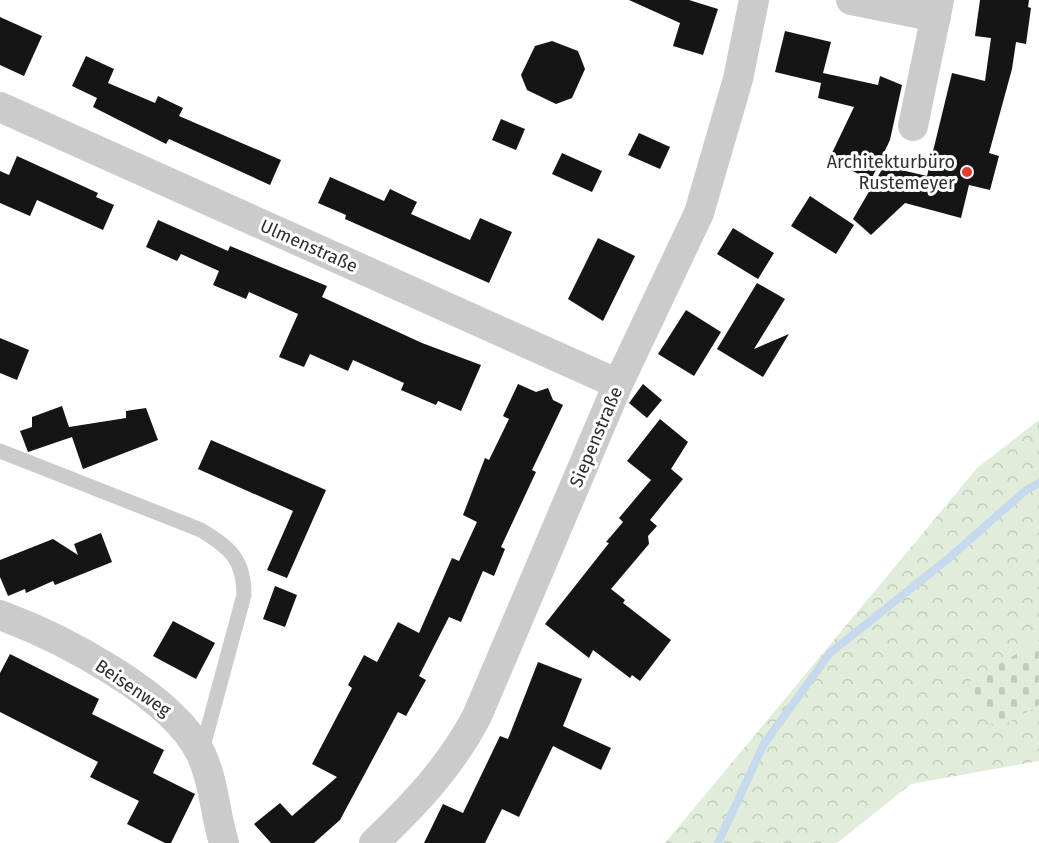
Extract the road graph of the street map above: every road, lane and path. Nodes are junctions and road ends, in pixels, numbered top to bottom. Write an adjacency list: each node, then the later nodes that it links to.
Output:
1 (754, 0): 6 (street, Siepenstraße)
2 (851, 0): 3 (street)
3 (937, 9): 5 (street)
4 (0, 107): 6 (street, Ulmenstraße)
5 (913, 126)
6 (618, 384): 11 (street, Siepenstraße)
7 (0, 451): 9 (lane)
8 (0, 615): 9 (street, Beisenweg)
9 (201, 754): 10 (street, Beisenweg)
10 (224, 843)
11 (375, 843)

